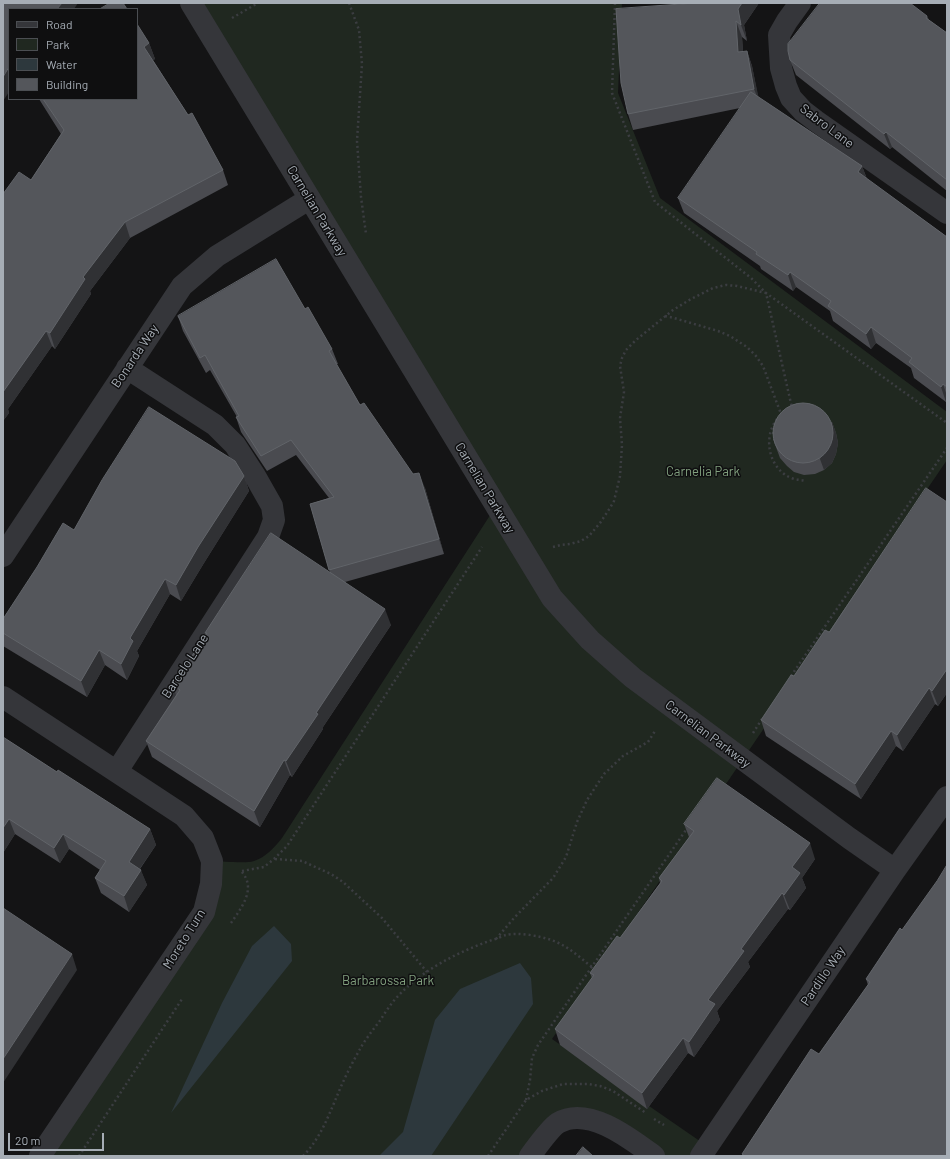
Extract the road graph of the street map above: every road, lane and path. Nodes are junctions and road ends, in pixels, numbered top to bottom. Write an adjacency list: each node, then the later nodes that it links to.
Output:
1 (191, 3): 7 (street, Carnelian Parkway)
2 (258, 3): 6 (path)
3 (349, 3): 9 (path)
4 (615, 3): 10 (path)
5 (800, 3): 8 (street, Sabro Lane)
6 (228, 20)
7 (309, 198): 12 (street, Bonarda Way); 29 (street, Carnelian Parkway)
8 (947, 213)
9 (366, 235)
10 (766, 293): 11 (path); 13 (path); 14 (path)
11 (665, 316): 13 (path); 18 (path)
12 (127, 368): 19 (street, Bonarda Way); 25 (street, Barcelo Lane)
13 (781, 414): 16 (path)
14 (947, 423)
15 (947, 448): 20 (path)
16 (806, 481)
17 (482, 547): 28 (path)
18 (550, 548)
19 (3, 556)
20 (791, 677)
21 (3, 697): 25 (street, Moreto Turn)
22 (764, 717): 24 (path)
23 (655, 732): 31 (path)
24 (750, 736)
25 (117, 771): 35 (street, Moreto Turn)
26 (947, 797): 29 (street, Pardillo Way)
27 (690, 824): 32 (path)
28 (274, 859): 30 (path); 33 (path)
29 (895, 870): 39 (street, Pardillo Way)
30 (242, 871)
31 (496, 939): 32 (path); 33 (path)
32 (592, 967): 34 (path)
33 (427, 972): 36 (path)
34 (526, 1100)
35 (40, 1156)
36 (303, 1156)
37 (530, 1156): 38 (street)
38 (654, 1156)
39 (701, 1156)

